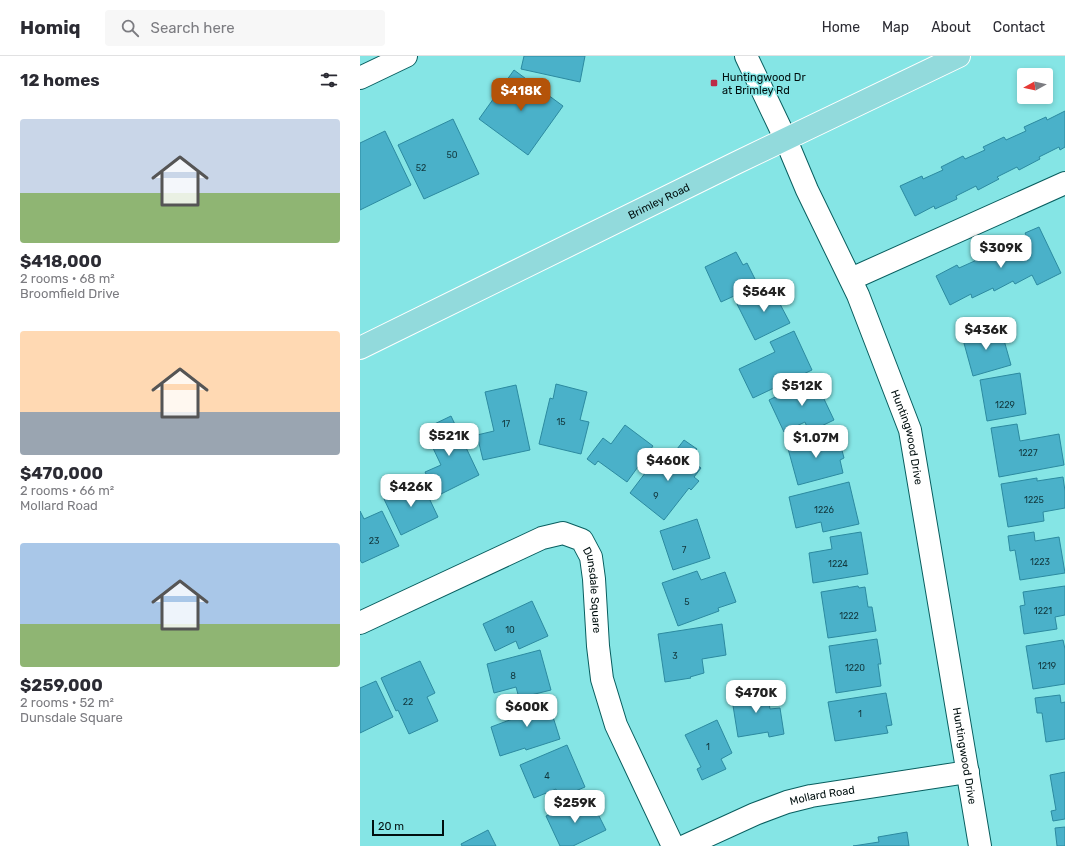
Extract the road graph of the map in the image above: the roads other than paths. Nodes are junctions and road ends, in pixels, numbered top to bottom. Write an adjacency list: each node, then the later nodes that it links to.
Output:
1 (406, 56): 4 (street)
2 (746, 56): 5 (street, Huntingwood Drive)
3 (959, 56): 5 (main road, Brimley Road)
4 (360, 78)
5 (786, 140): 7 (street, Huntingwood Drive); 8 (main road, Brimley Road)
6 (1065, 183): 7 (street)
7 (851, 279): 10 (street, Huntingwood Drive)
8 (360, 348)
9 (360, 623): 11 (street, Dunsdale Square)
10 (968, 772): 12 (street, Mollard Road); 13 (street, Huntingwood Drive)
11 (673, 846)
12 (685, 846)
13 (980, 846)

